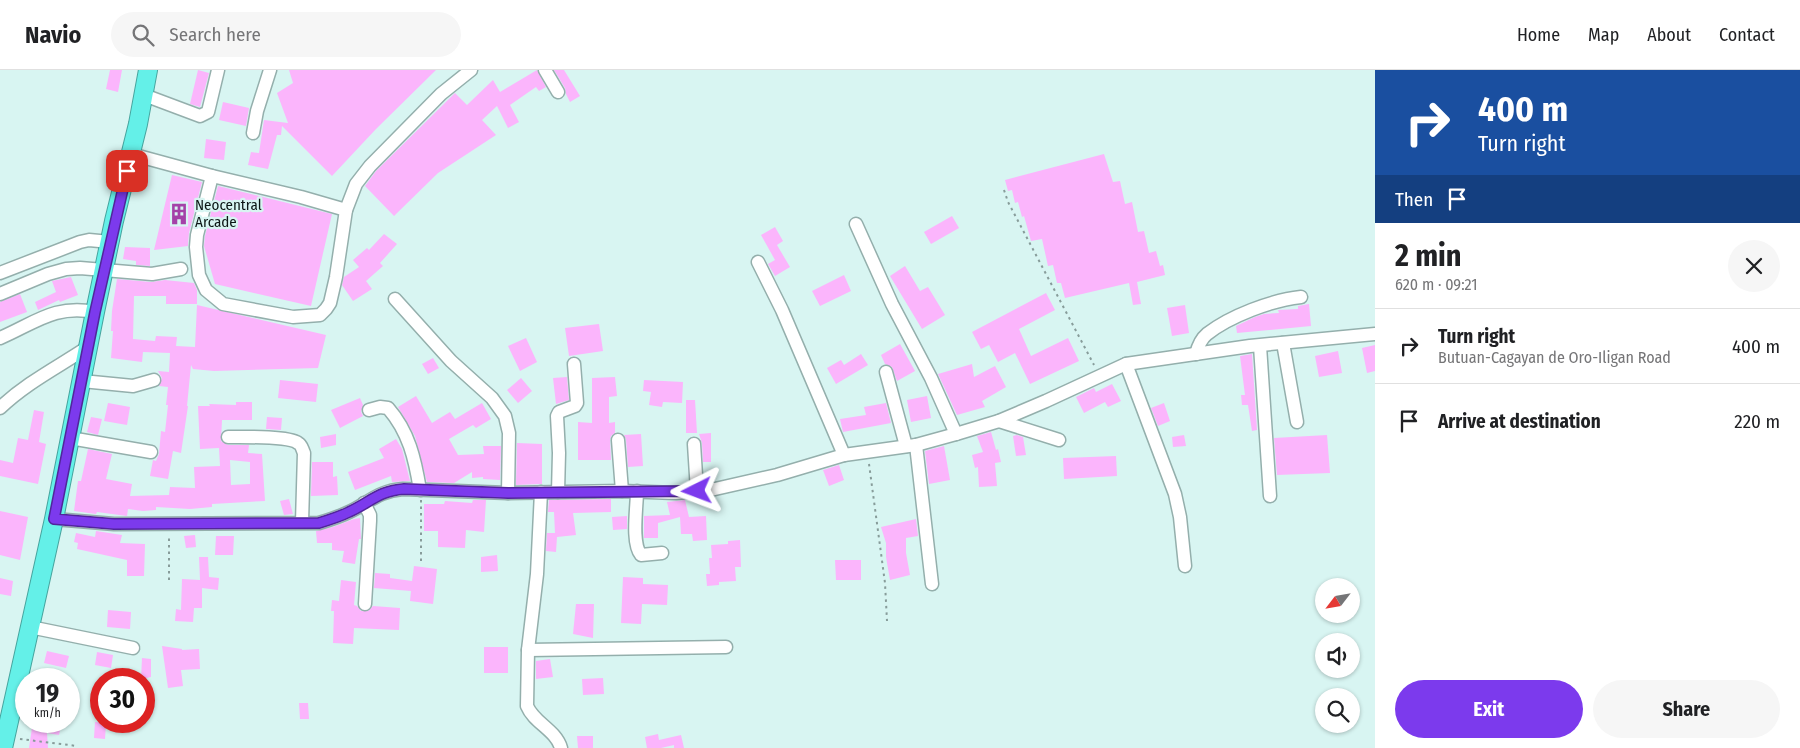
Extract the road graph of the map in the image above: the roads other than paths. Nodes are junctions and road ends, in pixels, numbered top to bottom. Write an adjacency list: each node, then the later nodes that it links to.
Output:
1 (148, 70): 7 (highway)
2 (218, 70): 7 (street)
3 (270, 70): 8 (street)
4 (471, 70): 11 (street)
5 (545, 70): 6 (street)
6 (558, 92)
7 (144, 95): 9 (highway)
8 (253, 133)
9 (131, 154): 10 (street); 13 (highway)
10 (212, 176): 11 (street); 11 (street)
11 (346, 210)
12 (856, 224): 37 (street)
13 (110, 242): 16 (highway); 17 (street)
14 (758, 262): 45 (street)
15 (181, 269): 16 (street)
16 (104, 270): 18 (street); 21 (highway)
17 (0, 273)
18 (0, 294)
19 (1301, 297): 27 (street)
20 (395, 299): 52 (street)
21 (95, 312): 23 (street); 26 (highway)
22 (1375, 334): 24 (street)
23 (0, 338)
24 (1282, 343): 25 (street); 36 (street)
25 (1260, 346): 27 (street); 53 (street)
26 (88, 347): 32 (highway); 33 (street)
27 (1196, 354): 29 (street)
28 (574, 364): 50 (street)
29 (1126, 364): 35 (street); 58 (street)
30 (886, 372): 43 (street)
31 (154, 380): 32 (street)
32 (82, 381): 39 (highway)
33 (0, 408)
34 (369, 410): 46 (street)
35 (999, 421): 37 (street); 41 (street)
36 (1297, 422)
37 (956, 434): 43 (street)
38 (228, 437): 56 (street)
39 (70, 438): 44 (street); 55 (highway)
40 (618, 440): 47 (street)
41 (1059, 440)
42 (694, 444): 48 (street)
43 (911, 445): 45 (street); 59 (street)
44 (151, 452)
45 (844, 455): 48 (street)
46 (420, 490): 52 (street); 54 (street)
47 (622, 491): 50 (street); 51 (street)
48 (697, 491): 51 (street)
49 (541, 492): 50 (street); 52 (street); 64 (street)
50 (558, 492)
51 (637, 492): 57 (street)
52 (508, 493)
53 (1270, 496)
54 (364, 504): 56 (street); 60 (street)
55 (54, 519): 56 (street); 61 (highway)
56 (302, 522)
57 (662, 553)
58 (1185, 566)
59 (932, 584)
60 (365, 604)
61 (30, 627): 63 (street); 65 (highway)
62 (726, 647): 64 (street)
63 (133, 648)
64 (528, 650): 68 (street)
65 (25, 668)
66 (15, 715): 67 (highway)
67 (5, 742)
68 (561, 748)

